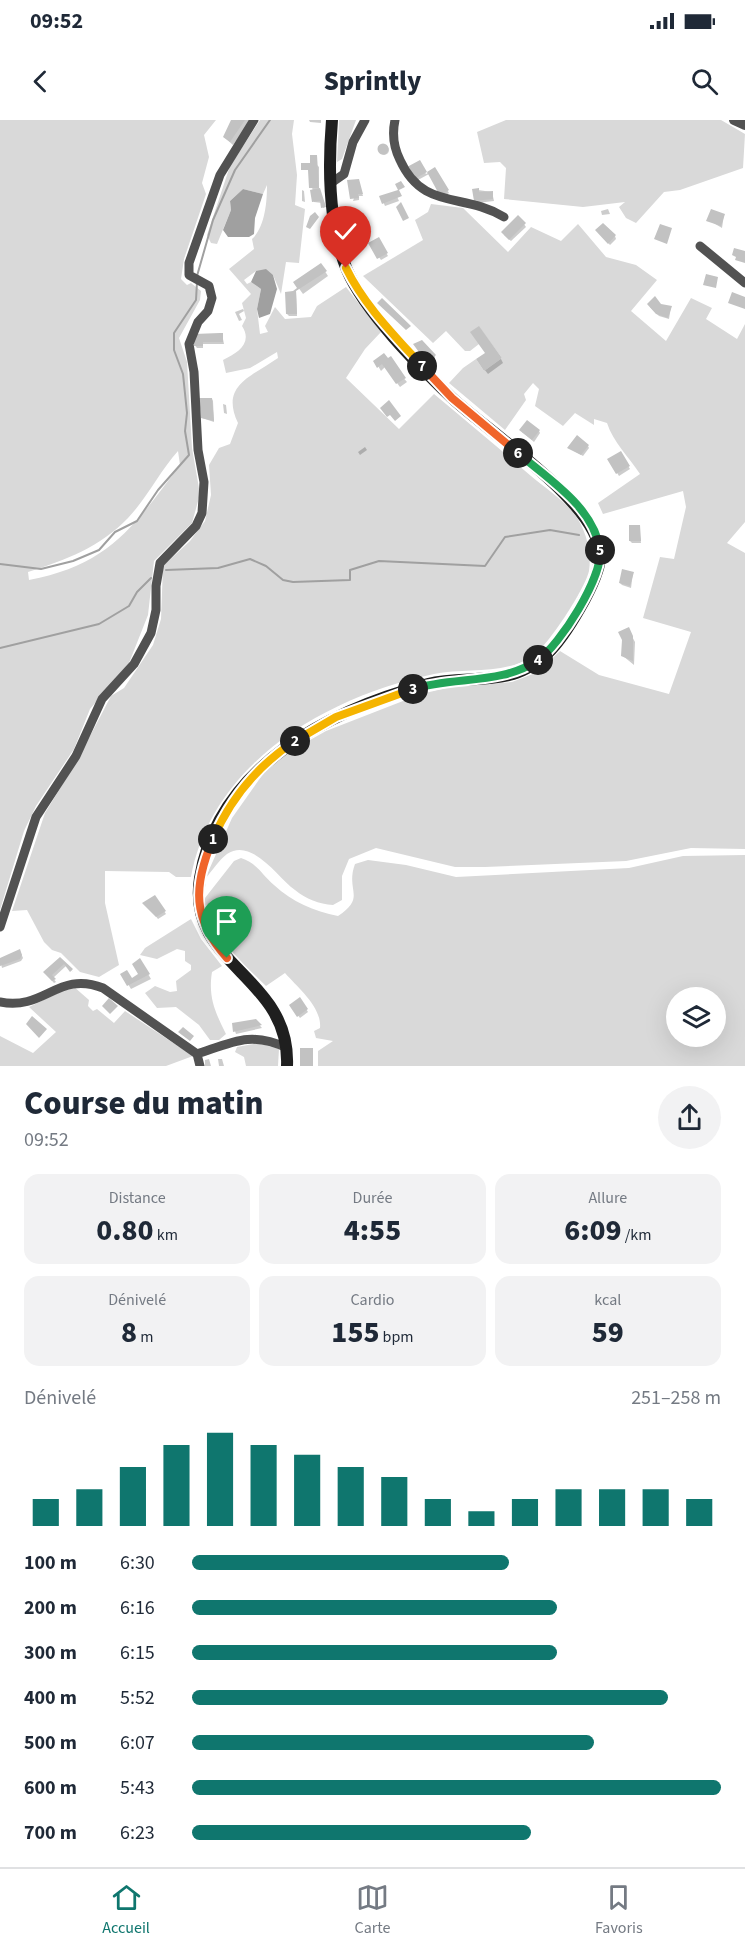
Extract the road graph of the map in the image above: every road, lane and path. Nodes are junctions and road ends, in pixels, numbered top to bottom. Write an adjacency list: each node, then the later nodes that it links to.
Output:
1 (254, 120): 11 (street)
2 (332, 120): 7 (main road)
3 (365, 120): 7 (street)
4 (395, 120): 8 (street)
5 (734, 120): 6 (street)
6 (745, 125)
7 (331, 183): 13 (main road)
8 (504, 217)
9 (700, 246): 10 (street)
10 (745, 282)
11 (0, 927)
12 (0, 1002): 14 (street)
13 (287, 1048): 14 (street); 16 (main road)
14 (197, 1054): 15 (street)
15 (200, 1066)
16 (287, 1066)

